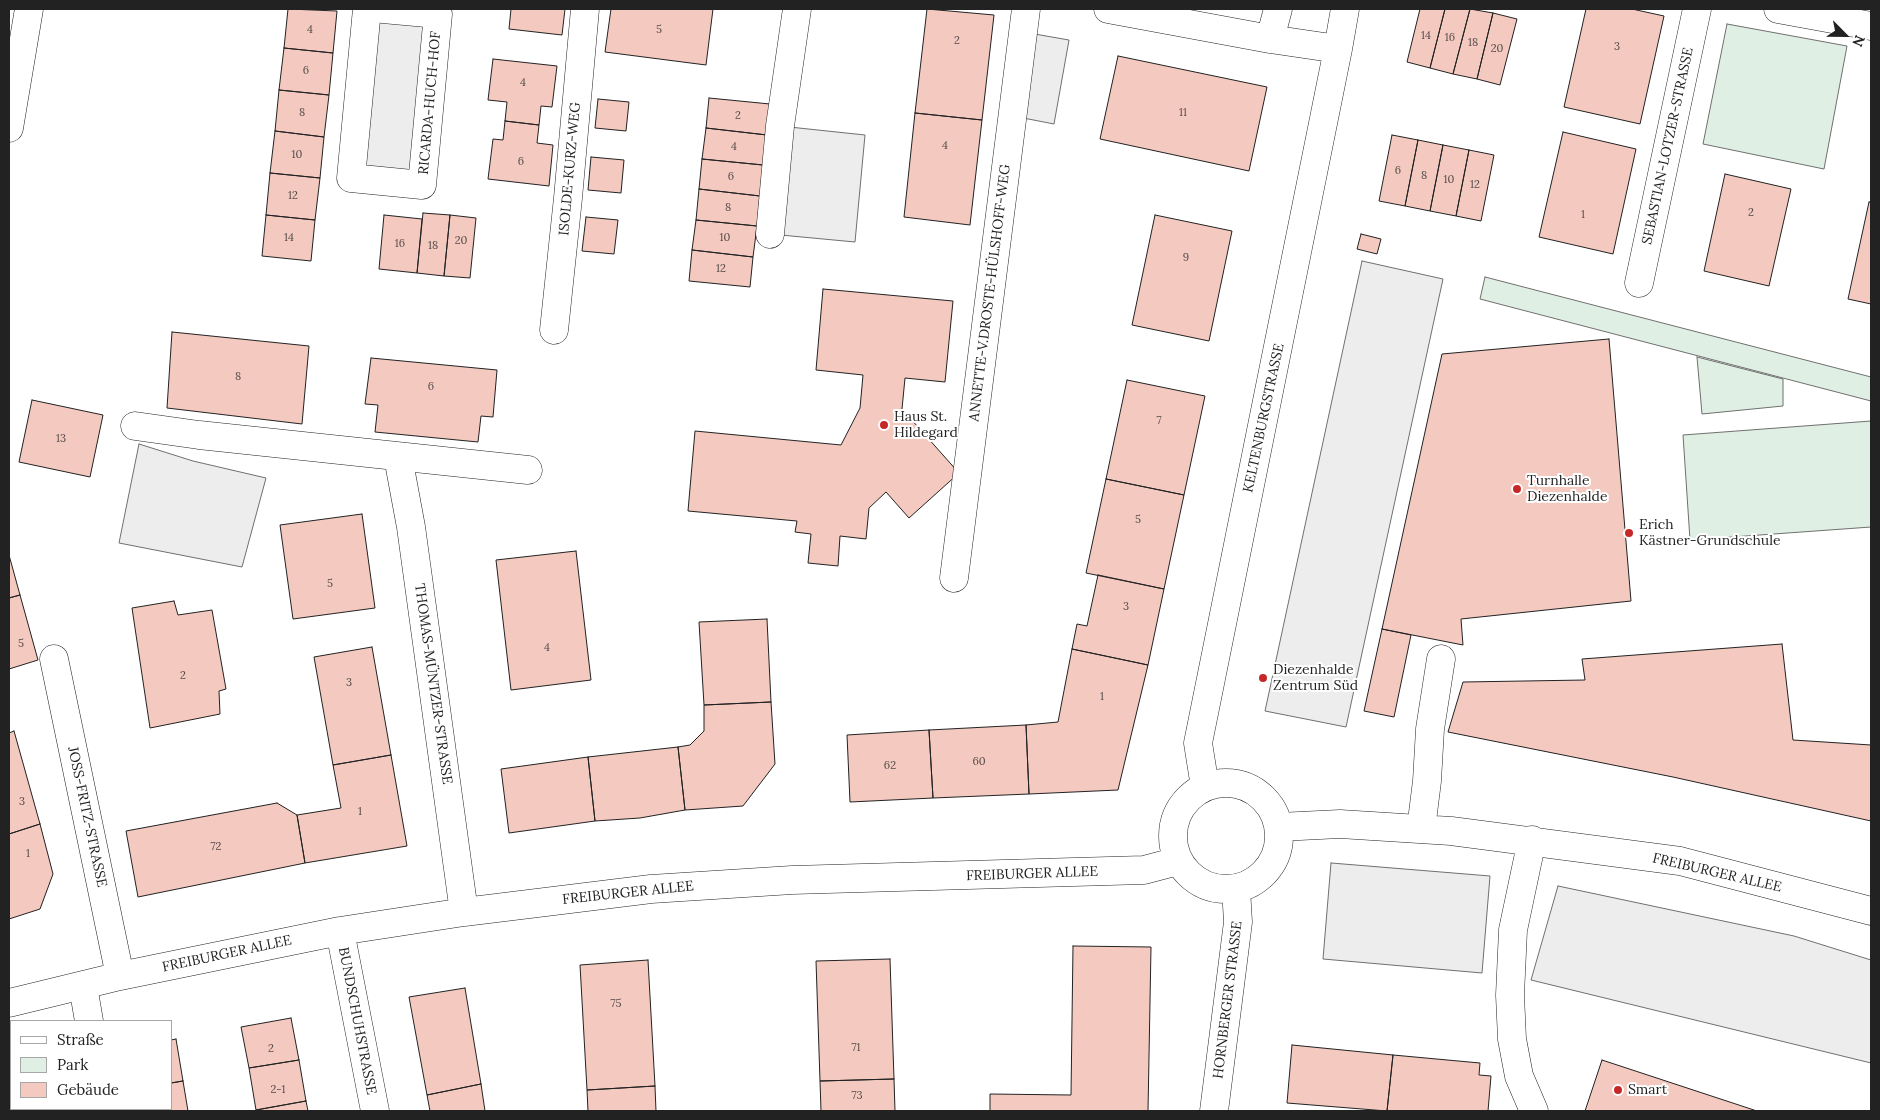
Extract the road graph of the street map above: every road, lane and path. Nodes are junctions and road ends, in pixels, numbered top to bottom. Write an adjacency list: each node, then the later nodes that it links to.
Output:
1 (29, 9): 15 (street)
2 (367, 9): 3 (street, RICARDA-HUCH-HOF)
3 (383, 9)
4 (585, 9): 18 (street, ISOLDE-KURZ-WEG)
5 (797, 9): 16 (street)
6 (1026, 9): 22 (street, ANNETTE-V.DROSTE-HÜLSHOFF-WEG)
7 (1108, 9): 13 (street)
8 (1278, 9): 13 (street)
9 (1345, 9): 14 (street, KELTENBURGSTRASSE)
10 (1698, 9): 17 (street, SEBASTIAN-LOTZER-STRASSE)
11 (1778, 9): 12 (street)
12 (1871, 26)
13 (1270, 39): 14 (street)
14 (1338, 48): 25 (street, KELTENBURGSTRASSE)
15 (9, 128)
16 (770, 234)
17 (1639, 284)
18 (554, 330)
19 (135, 426): 20 (street)
20 (398, 458): 21 (street); 32 (street, THOMAS-MÜNTZER-STRASSE)
21 (528, 470)
22 (954, 578)
23 (54, 659): 34 (street, JOSS-FRITZ-STRASSE)
24 (1441, 659): 27 (street)
25 (1205, 787): 26 (street); 29 (street)
26 (1279, 827): 27 (street, FREIBURGER ALLEE); 30 (street)
27 (1422, 829): 28 (street, FREIBURGER ALLEE)
28 (1532, 840): 31 (street, FREIBURGER ALLEE); 40 (street)
29 (1178, 861): 30 (street); 32 (street, FREIBURGER ALLEE)
30 (1236, 888): 39 (street, HORNBERGER STRASSE)
31 (1871, 911)
32 (464, 912): 33 (street, FREIBURGER ALLEE)
33 (340, 931): 34 (street, FREIBURGER ALLEE); 38 (street, BUNDSCHUHSTRASSE)
34 (120, 976): 35 (street, FREIBURGER ALLEE)
35 (83, 986): 36 (street, FREIBURGER ALLEE); 37 (street)
36 (9, 1003)
37 (88, 1020)
38 (375, 1111)
39 (1214, 1111)
40 (1534, 1111)

